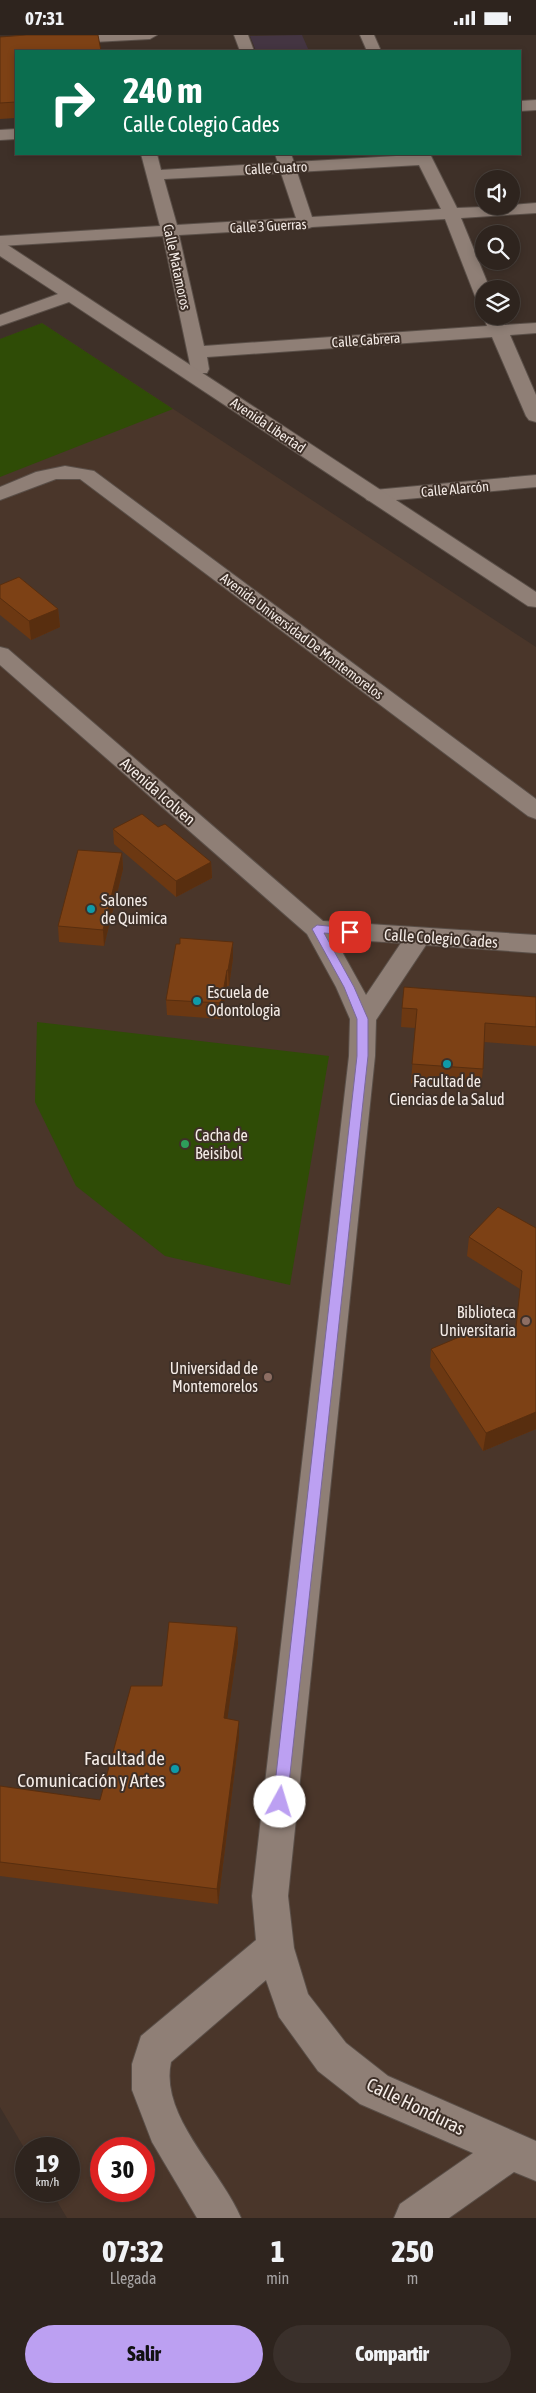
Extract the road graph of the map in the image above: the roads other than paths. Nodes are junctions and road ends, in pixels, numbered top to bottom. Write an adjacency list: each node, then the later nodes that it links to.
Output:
1 (150, 35): 4 (street)
2 (241, 35): 6 (street)
3 (367, 35): 7 (street)
4 (120, 41): 5 (street)
5 (0, 43)
6 (246, 50)
7 (374, 50)
8 (536, 105): 9 (street)
9 (521, 106)
10 (15, 134): 11 (street)
11 (0, 135)
12 (149, 155): 15 (street, Calle Matamoros)
13 (424, 157): 14 (street, Calle Cuatro); 17 (street)
14 (285, 161): 15 (street, Calle Cuatro); 18 (street)
15 (156, 175): 19 (street, Calle Matamoros)
16 (536, 208): 17 (street, Calle 3 Guerras)
17 (451, 213): 18 (street, Calle 3 Guerras); 22 (street)
18 (306, 224): 19 (street, Calle 3 Guerras)
19 (170, 231): 20 (street, Calle 3 Guerras); 29 (street, Calle Matamoros)
20 (0, 241)
21 (0, 248): 23 (street, Avenida Libertad)
22 (478, 280)
23 (71, 295): 24 (street); 30 (street, Avenida Libertad)
24 (0, 321)
25 (475, 325): 29 (street, Calle Cabrera)
26 (495, 325): 31 (street)
27 (511, 325): 28 (street, Calle Cabrera)
28 (536, 328)
29 (196, 352): 30 (street, Calle Matamoros)
30 (203, 382): 34 (street, Avenida Libertad)
31 (536, 416)
32 (536, 481): 34 (street, Calle Alarcón)
33 (0, 494): 37 (street, Avenida Universidad De Montemorelos)
34 (374, 496): 35 (street, Avenida Libertad)
35 (536, 601)
36 (0, 654): 38 (street, Avenida Icolven)
37 (536, 811)
38 (317, 929): 39 (street, Calle Colegio Cades); 41 (street)
39 (418, 937): 40 (street, Calle Colegio Cades); 41 (street)
40 (536, 944)
41 (363, 1019): 42 (street, Calle Honduras)
42 (275, 1948): 43 (street, Calle Honduras); 44 (street)
43 (523, 2156): 45 (street)
44 (221, 2218)
45 (414, 2218)

